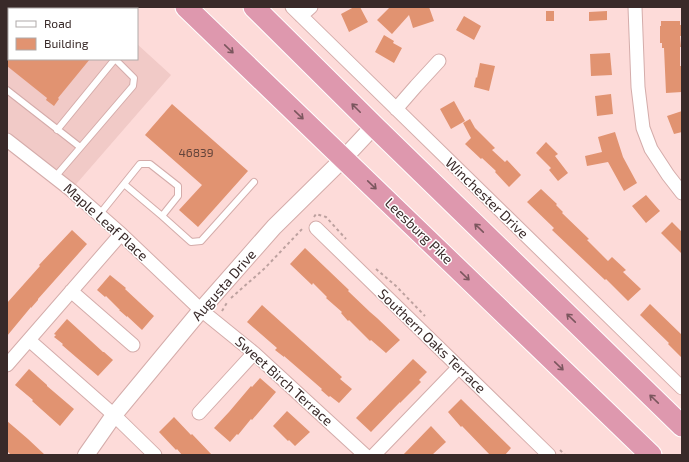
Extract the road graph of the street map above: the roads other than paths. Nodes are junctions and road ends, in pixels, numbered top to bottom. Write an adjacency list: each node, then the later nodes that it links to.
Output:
1 (186, 7): 15 (highway, Leesburg Pike, one-way to 15)
2 (254, 7): 11 (highway, one-way to 2)
3 (311, 7): 5 (street)
4 (635, 7): 19 (street)
5 (297, 12): 10 (street, Winchester Drive)
6 (114, 60): 12 (lane)
7 (116, 60): 14 (lane)
8 (439, 61): 10 (street)
9 (7, 90): 12 (lane)
10 (396, 109): 31 (street, Winchester Drive)
11 (374, 126): 15 (street, Augusta Drive); 34 (highway, one-way to 11)
12 (57, 130): 14 (lane)
13 (7, 140): 16 (street, Maple Leaf Place)
14 (80, 147): 16 (lane)
15 (344, 158): 25 (street, Augusta Drive); 40 (highway, Leesburg Pike, one-way to 40)
16 (55, 177): 20 (street, Maple Leaf Place)
17 (254, 182): 21 (lane)
18 (124, 184): 20 (lane); 21 (lane); 21 (lane)
19 (682, 193)
20 (99, 215): 23 (street, Maple Leaf Place)
21 (162, 216)
22 (311, 224): 30 (street, Southern Oaks Terrace)
23 (121, 234): 24 (street); 25 (street, Maple Leaf Place)
24 (71, 291): 26 (street); 27 (street)
25 (201, 310): 28 (street, Sweet Birch Terrace); 33 (street, Augusta Drive)
26 (29, 340): 29 (street); 33 (street)
27 (133, 345)
28 (254, 353): 32 (street); 38 (street, Sweet Birch Terrace)
29 (7, 365)
30 (459, 367): 35 (street, Southern Oaks Terrace); 39 (street)
31 (682, 388)
32 (199, 413)
33 (114, 415): 36 (street, Augusta Drive); 37 (street)
34 (682, 426)
35 (546, 452)
36 (86, 455)
37 (155, 455)
38 (365, 455)
39 (374, 455)
40 (651, 455)

